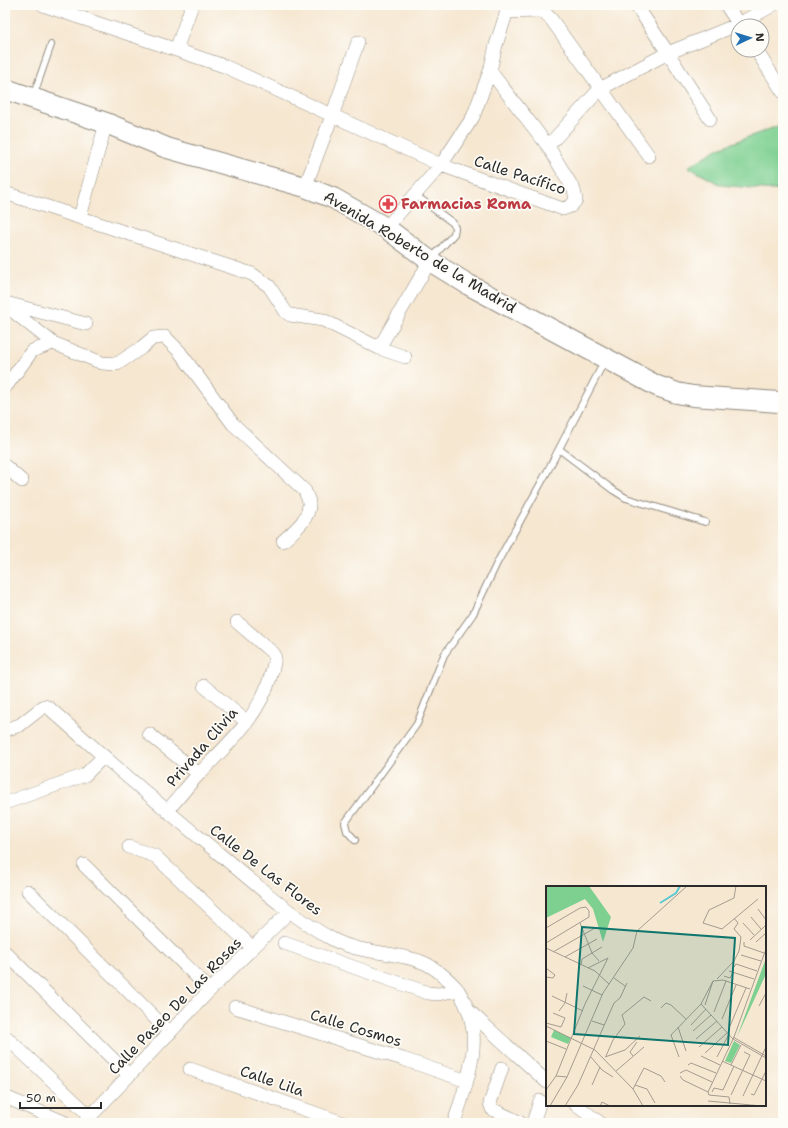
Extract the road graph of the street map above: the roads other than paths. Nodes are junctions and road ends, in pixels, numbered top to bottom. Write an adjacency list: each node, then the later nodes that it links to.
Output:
1 (43, 5): 12 (street)
2 (192, 5): 12 (street)
3 (636, 5): 13 (street)
4 (726, 5): 7 (street)
5 (773, 5): 8 (street)
6 (508, 9): 15 (street); 17 (street)
7 (735, 18)
8 (752, 18)
9 (730, 29): 13 (street)
10 (358, 42): 20 (street)
11 (51, 45): 19 (lane)
12 (176, 50): 20 (street)
13 (668, 53): 17 (street); 21 (street)
14 (761, 58): 18 (street)
15 (490, 71): 23 (street, Calle Pacífico); 25 (street)
16 (5, 89): 19 (main road, Avenida Roberto de la Madrid)
17 (600, 89): 23 (street); 24 (street)
18 (783, 92)
19 (33, 98): 22 (main road, Avenida Roberto de la Madrid)
20 (332, 116): 25 (street); 26 (street)
21 (710, 119)
22 (106, 123): 26 (main road, Avenida Roberto de la Madrid); 29 (street)
23 (548, 146): 25 (street, Calle Pacífico)
24 (649, 156)
25 (441, 165): 28 (street)
26 (305, 187): 30 (main road, Avenida Roberto de la Madrid)
27 (5, 192): 29 (street)
28 (415, 195): 30 (street); 31 (lane)
29 (80, 217): 35 (street)
30 (386, 228): 31 (main road, Avenida Roberto de la Madrid)
31 (430, 260): 35 (street); 37 (main road, Avenida Roberto de la Madrid)
32 (5, 304): 33 (street); 34 (street)
33 (86, 324)
34 (53, 343): 38 (street); 44 (street)
35 (379, 348): 36 (street)
36 (405, 357)
37 (606, 359): 39 (main road, Avenida Roberto de la Madrid); 40 (lane)
38 (7, 385)
39 (783, 403)
40 (559, 449): 43 (lane); 54 (lane)
41 (5, 466): 42 (street)
42 (22, 481)
43 (705, 522)
44 (282, 541)
45 (237, 622): 47 (street, Privada Clivia)
46 (204, 686): 47 (street)
47 (247, 722): 51 (street, Privada Clivia)
48 (5, 730): 50 (street, Calle De Las Flores)
49 (149, 734): 51 (street)
50 (104, 756): 52 (street); 53 (street, Calle De Las Flores)
51 (199, 774): 53 (street, Privada Clivia)
52 (5, 803)
53 (167, 811): 58 (street, Calle De Las Flores)
54 (355, 840)
55 (129, 848): 60 (street)
56 (84, 865): 62 (street)
57 (28, 891): 66 (street)
58 (289, 912): 60 (street, Calle Paseo De Las Rosas); 63 (street, Calle De Las Flores)
59 (284, 943): 63 (street)
60 (253, 948): 62 (street, Calle Paseo De Las Rosas)
61 (5, 952): 70 (street)
62 (210, 990): 66 (street, Calle Paseo De Las Rosas)
63 (458, 990): 65 (street, Calle De Las Flores)
64 (235, 1007): 71 (street, Calle Cosmos)
65 (469, 1011): 71 (street, Calle De Las Flores); 72 (street)
66 (170, 1033): 70 (street, Calle Paseo De Las Rosas)
67 (5, 1036): 76 (street)
68 (502, 1068): 80 (street)
69 (190, 1069): 78 (street, Calle Lila)
70 (129, 1075): 76 (street, Calle Paseo De Las Rosas)
71 (468, 1081): 79 (street, Calle De Las Flores)
72 (546, 1081)
73 (5, 1096): 77 (street)
74 (540, 1101): 81 (street)
75 (577, 1106): 82 (street)
76 (87, 1120)
77 (66, 1123)
78 (343, 1123)
79 (454, 1123)
80 (522, 1123)
81 (533, 1123)
82 (600, 1123)

